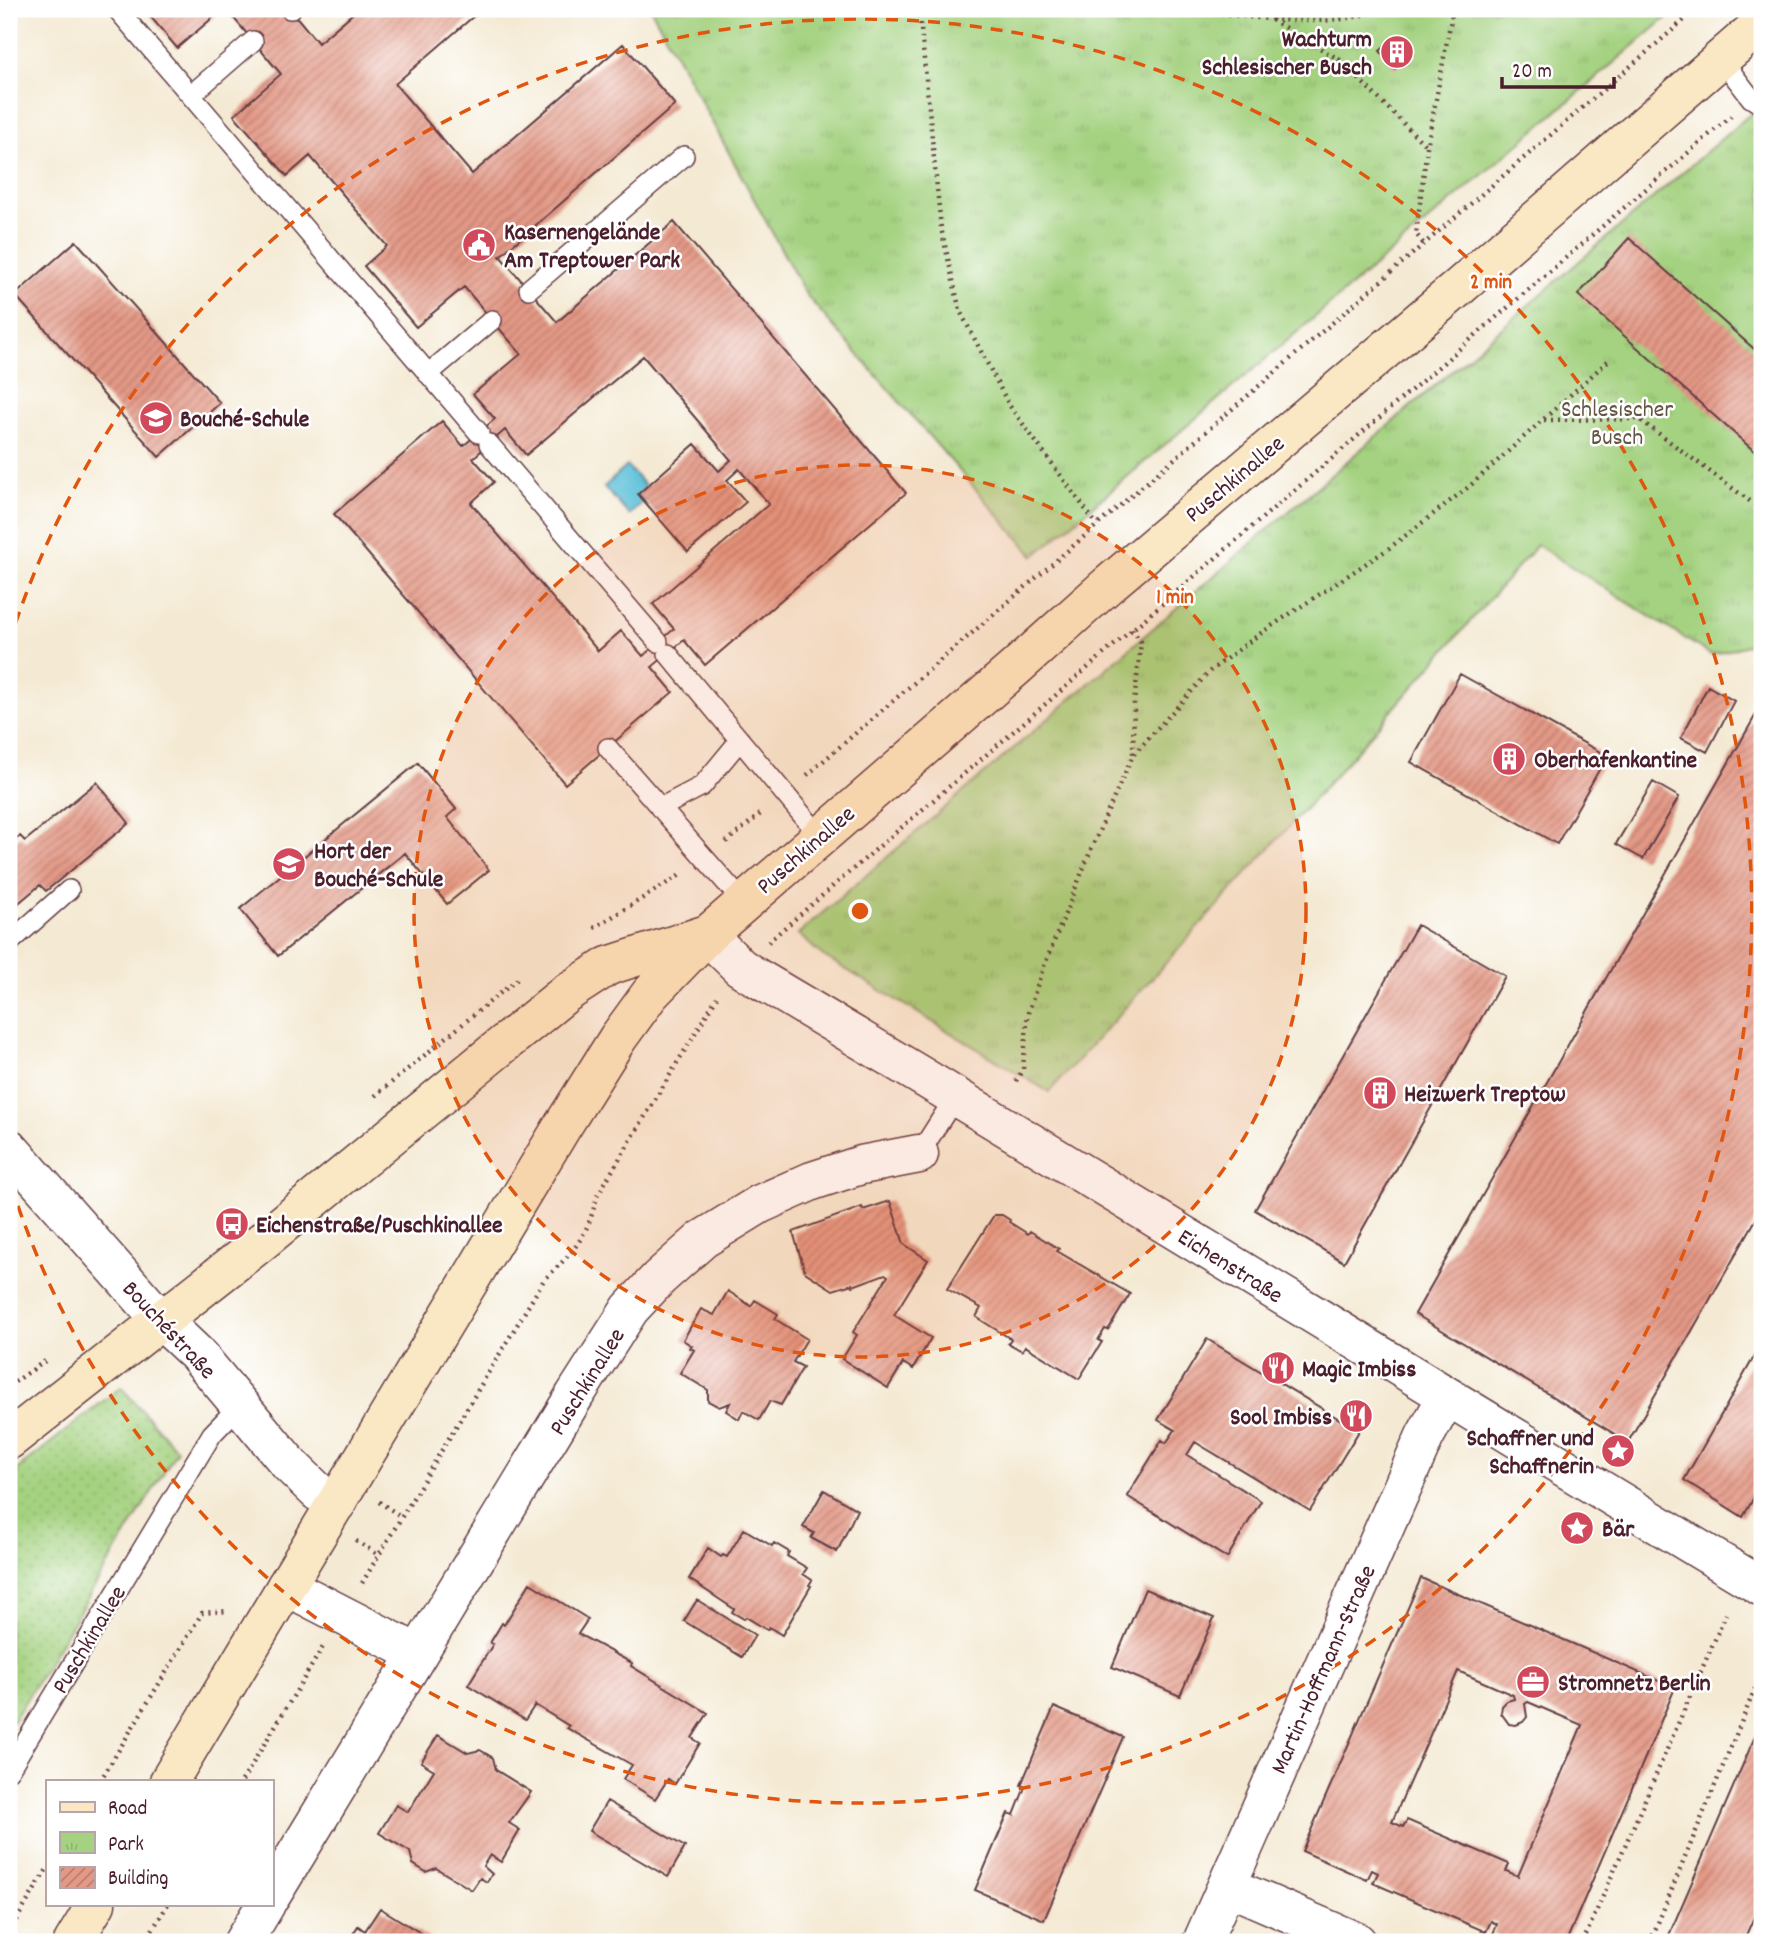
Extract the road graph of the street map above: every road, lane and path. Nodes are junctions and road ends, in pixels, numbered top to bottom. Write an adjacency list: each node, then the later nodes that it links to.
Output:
1 (117, 9): 13 (lane)
2 (919, 9): 24 (path)
3 (1187, 9): 8 (path)
4 (1380, 9): 8 (path)
5 (1452, 9): 15 (path)
6 (1679, 9): 9 (path)
7 (1697, 9): 9 (path)
8 (1272, 20): 15 (path)
9 (1682, 22): 17 (path)
10 (1762, 23): 12 (main road, Puschkinallee)
11 (253, 41): 13 (lane)
12 (1721, 59): 14 (lane); 31 (main road, Puschkinallee)
13 (191, 95): 21 (lane)
14 (1757, 101): 25 (path)
15 (1427, 147): 17 (path)
16 (684, 156): 18 (lane)
17 (1423, 243): 24 (path)
18 (529, 289)
19 (492, 320): 21 (lane)
20 (1610, 359): 22 (path)
21 (428, 374): 26 (lane)
22 (1543, 421): 23 (path); 28 (path)
23 (1762, 510)
24 (1097, 525): 29 (path)
25 (1132, 628): 28 (path); 35 (path)
26 (740, 740): 29 (lane); 30 (lane)
27 (608, 748): 30 (lane)
28 (1133, 755): 39 (path)
29 (785, 794): 31 (lane); 32 (path)
30 (660, 807): 32 (lane)
31 (819, 835): 34 (main road, Puschkinallee)
32 (706, 860): 34 (lane)
33 (69, 890): 37 (lane)
34 (744, 903): 36 (main road, Puschkinallee)
35 (777, 934)
36 (707, 935): 40 (street, Eichenstraße); 43 (main road, Puschkinallee); 49 (main road, Puschkinallee)
37 (9, 943)
38 (712, 1005): 53 (path)
39 (1016, 1081)
40 (956, 1096): 42 (lane, Puschkinallee); 46 (street, Eichenstraße)
41 (9, 1148): 43 (street, Bouchéstraße)
42 (919, 1154): 54 (street, Puschkinallee)
43 (161, 1320): 47 (street, Bouchéstraße); 48 (main road, Puschkinallee)
44 (38, 1363): 45 (path)
45 (9, 1387)
46 (1446, 1398): 50 (street, Eichenstraße); 61 (street, Martin-Hoffmann-Straße)
47 (239, 1406): 49 (street, Bouchéstraße); 56 (lane, Puschkinallee)
48 (9, 1440)
49 (337, 1503): 51 (main road, Puschkinallee)
50 (1762, 1587)
51 (280, 1596): 53 (street); 57 (path); 58 (main road, Puschkinallee)
52 (1726, 1614): 72 (path)
53 (342, 1616): 54 (street); 59 (path)
54 (418, 1654): 62 (street, Puschkinallee)
55 (1762, 1672): 73 (path)
56 (9, 1770)
57 (101, 1780)
58 (170, 1780)
59 (243, 1780)
60 (46, 1871): 66 (path)
61 (1227, 1885): 70 (street, Martin-Hoffmann-Straße); 71 (street)
62 (273, 1893)
63 (95, 1906): 67 (main road)
64 (168, 1906): 68 (path)
65 (265, 1906): 69 (street)
66 (9, 1932)
67 (73, 1942)
68 (145, 1942)
69 (243, 1942)
70 (1202, 1942)
71 (1357, 1942)
72 (1583, 1942)
73 (1650, 1942)

